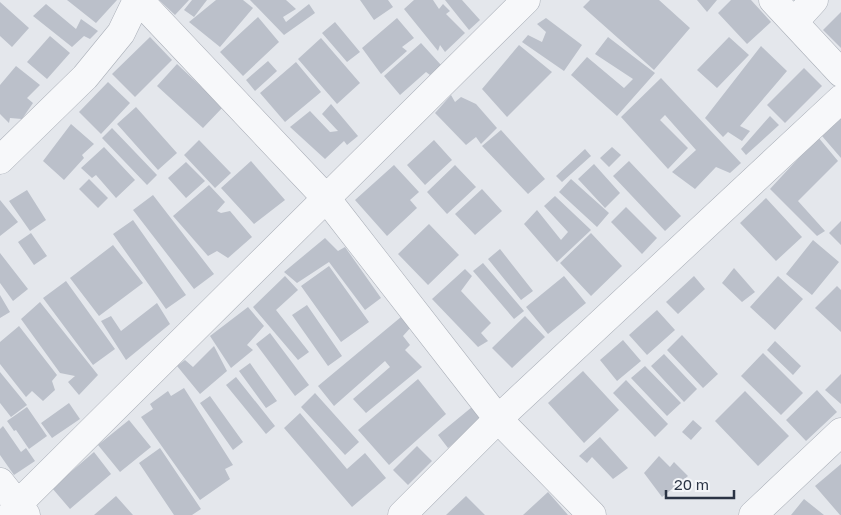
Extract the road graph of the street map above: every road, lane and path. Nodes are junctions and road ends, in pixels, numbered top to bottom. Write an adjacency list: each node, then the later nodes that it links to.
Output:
1 (138, 0): 8 (street); 9 (street)
2 (526, 0): 9 (street)
3 (773, 0): 5 (street)
4 (814, 0): 5 (street)
5 (794, 22): 6 (street)
6 (841, 72)
7 (841, 98): 10 (street)
8 (0, 160)
9 (326, 198): 10 (street); 13 (street)
10 (498, 419): 14 (street); 15 (street)
11 (841, 432): 16 (street)
12 (0, 482): 13 (street)
13 (18, 512)
14 (402, 515)
15 (592, 515)
16 (753, 515)

